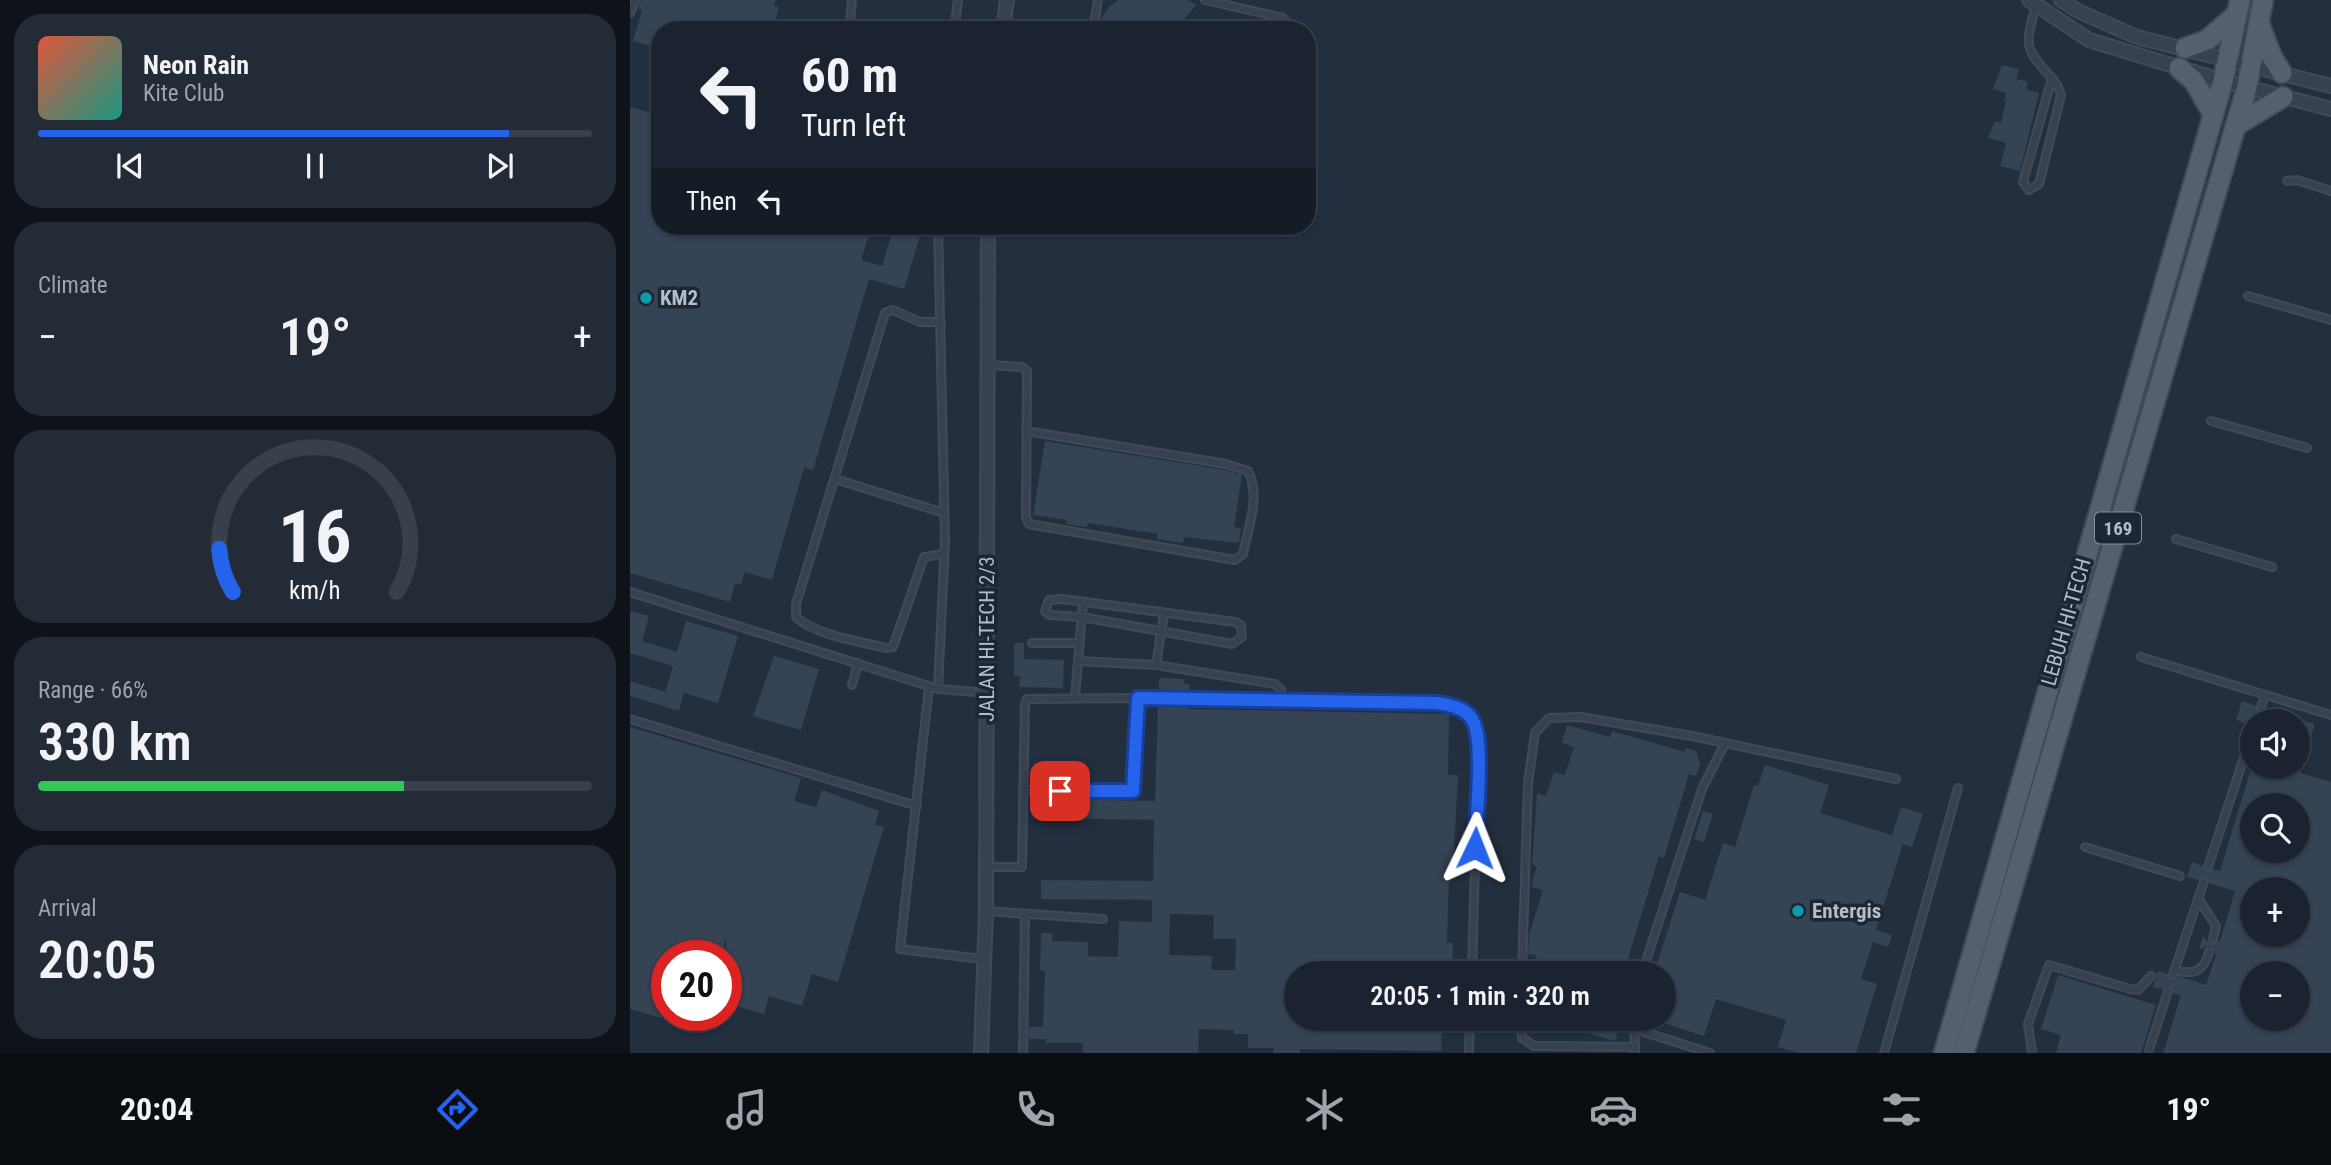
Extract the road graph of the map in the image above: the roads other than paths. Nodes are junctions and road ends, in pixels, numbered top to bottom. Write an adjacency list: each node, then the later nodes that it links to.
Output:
1 (635, 0): 11 (lane)
2 (852, 0): 12 (lane)
3 (958, 0): 13 (lane)
4 (1007, 0): 14 (street)
5 (1098, 0): 15 (lane)
6 (1205, 0): 16 (lane)
7 (2061, 0): 18 (street)
8 (2263, 0): 17 (main road, LEBUH HI-TECH / 169)
9 (2033, 2): 21 (street); 23 (lane)
10 (2238, 7): 18 (main road); 19 (main road, LEBUH HI-TECH / 169)
11 (630, 13)
12 (850, 21)
13 (955, 21)
14 (1004, 21)
15 (1094, 21)
16 (1286, 21)
17 (2259, 22): 20 (main road, LEBUH HI-TECH / 169); 22 (main road)
18 (2185, 48): 19 (street)
19 (2228, 59): 20 (street); 24 (main road, LEBUH HI-TECH / 169)
20 (2251, 64): 22 (street); 26 (main road, LEBUH HI-TECH / 169)
21 (2179, 68): 24 (street); 29 (main road)
22 (2282, 73): 25 (street)
23 (2052, 78): 23 (lane)
24 (2222, 81): 26 (street); 29 (main road, LEBUH HI-TECH / 169)
25 (2331, 86)
26 (2247, 87): 27 (street); 30 (main road, LEBUH HI-TECH / 169)
27 (2283, 97): 28 (street); 30 (main road)
28 (2331, 109)
29 (2213, 114): 103 (main road, LEBUH HI-TECH / 169)
30 (2235, 126): 104 (main road, LEBUH HI-TECH / 169)
31 (2287, 181): 32 (lane)
32 (2331, 191)
33 (938, 235): 37 (lane)
34 (988, 235): 38 (street, JALAN HI-TECH 2/3)
35 (2248, 296): 36 (lane)
36 (2331, 320)
37 (941, 322): 42 (lane); 43 (lane)
38 (988, 365): 40 (lane); 61 (street, JALAN HI-TECH 2/3)
39 (2211, 421): 41 (lane)
40 (1026, 430): 40 (lane)
41 (2307, 448)
42 (835, 479): 43 (lane); 45 (lane)
43 (944, 513): 45 (lane)
44 (2176, 539): 46 (lane)
45 (943, 554): 60 (lane)
46 (2272, 566)
47 (630, 592): 56 (lane)
48 (1083, 602): 49 (lane); 50 (lane); 50 (lane)
49 (1164, 613): 51 (lane); 51 (lane)
50 (1082, 617): 51 (lane); 53 (lane)
51 (1161, 631): 57 (lane)
52 (1032, 643): 53 (lane)
53 (1080, 643): 55 (lane)
54 (2141, 657): 62 (lane)
55 (1078, 661): 57 (lane); 63 (lane)
56 (859, 663): 58 (lane); 59 (lane)
57 (1156, 665): 65 (lane)
58 (852, 685)
59 (929, 687): 60 (lane); 74 (lane)
60 (938, 689): 61 (lane)
61 (987, 694): 76 (street, JALAN HI-TECH 2/3)
62 (2265, 695): 66 (lane); 67 (lane)
63 (1075, 697): 64 (lane); 73 (lane)
64 (1138, 698): 65 (lane); 73 (lane)
65 (1281, 701): 87 (lane)
66 (2261, 707)
67 (2331, 715)
68 (630, 719): 74 (lane)
69 (1724, 745): 71 (lane); 88 (lane); 89 (lane)
70 (2240, 770): 77 (lane)
71 (1896, 779)
72 (1958, 788): 102 (lane)
73 (1023, 790): 76 (lane)
74 (917, 806): 86 (lane)
75 (2085, 847): 78 (lane)
76 (986, 867): 81 (street, JALAN HI-TECH 2/3)
77 (2208, 867)
78 (2180, 876)
79 (2204, 881): 80 (lane)
80 (2198, 898): 84 (lane); 85 (lane)
81 (986, 911): 82 (lane); 86 (street, JALAN HI-TECH 2/3)
82 (1025, 915): 83 (lane); 99 (lane)
83 (1103, 919)
84 (2213, 939)
85 (2209, 952)
86 (982, 959): 98 (street, JALAN HI-TECH 2/3)
87 (1472, 961)
88 (1522, 961)
89 (1646, 961)
90 (2151, 976): 105 (lane)
91 (2168, 991): 97 (lane)
92 (1470, 1031): 100 (lane)
93 (1521, 1031): 96 (lane)
94 (1635, 1031): 96 (lane)
95 (1641, 1031): 101 (lane)
96 (1635, 1050)
97 (2149, 1050)
98 (981, 1053)
99 (1023, 1053)
100 (1469, 1053)
101 (1710, 1053)
102 (1884, 1053)
103 (1944, 1053)
104 (1964, 1053)
105 (2032, 1053)

